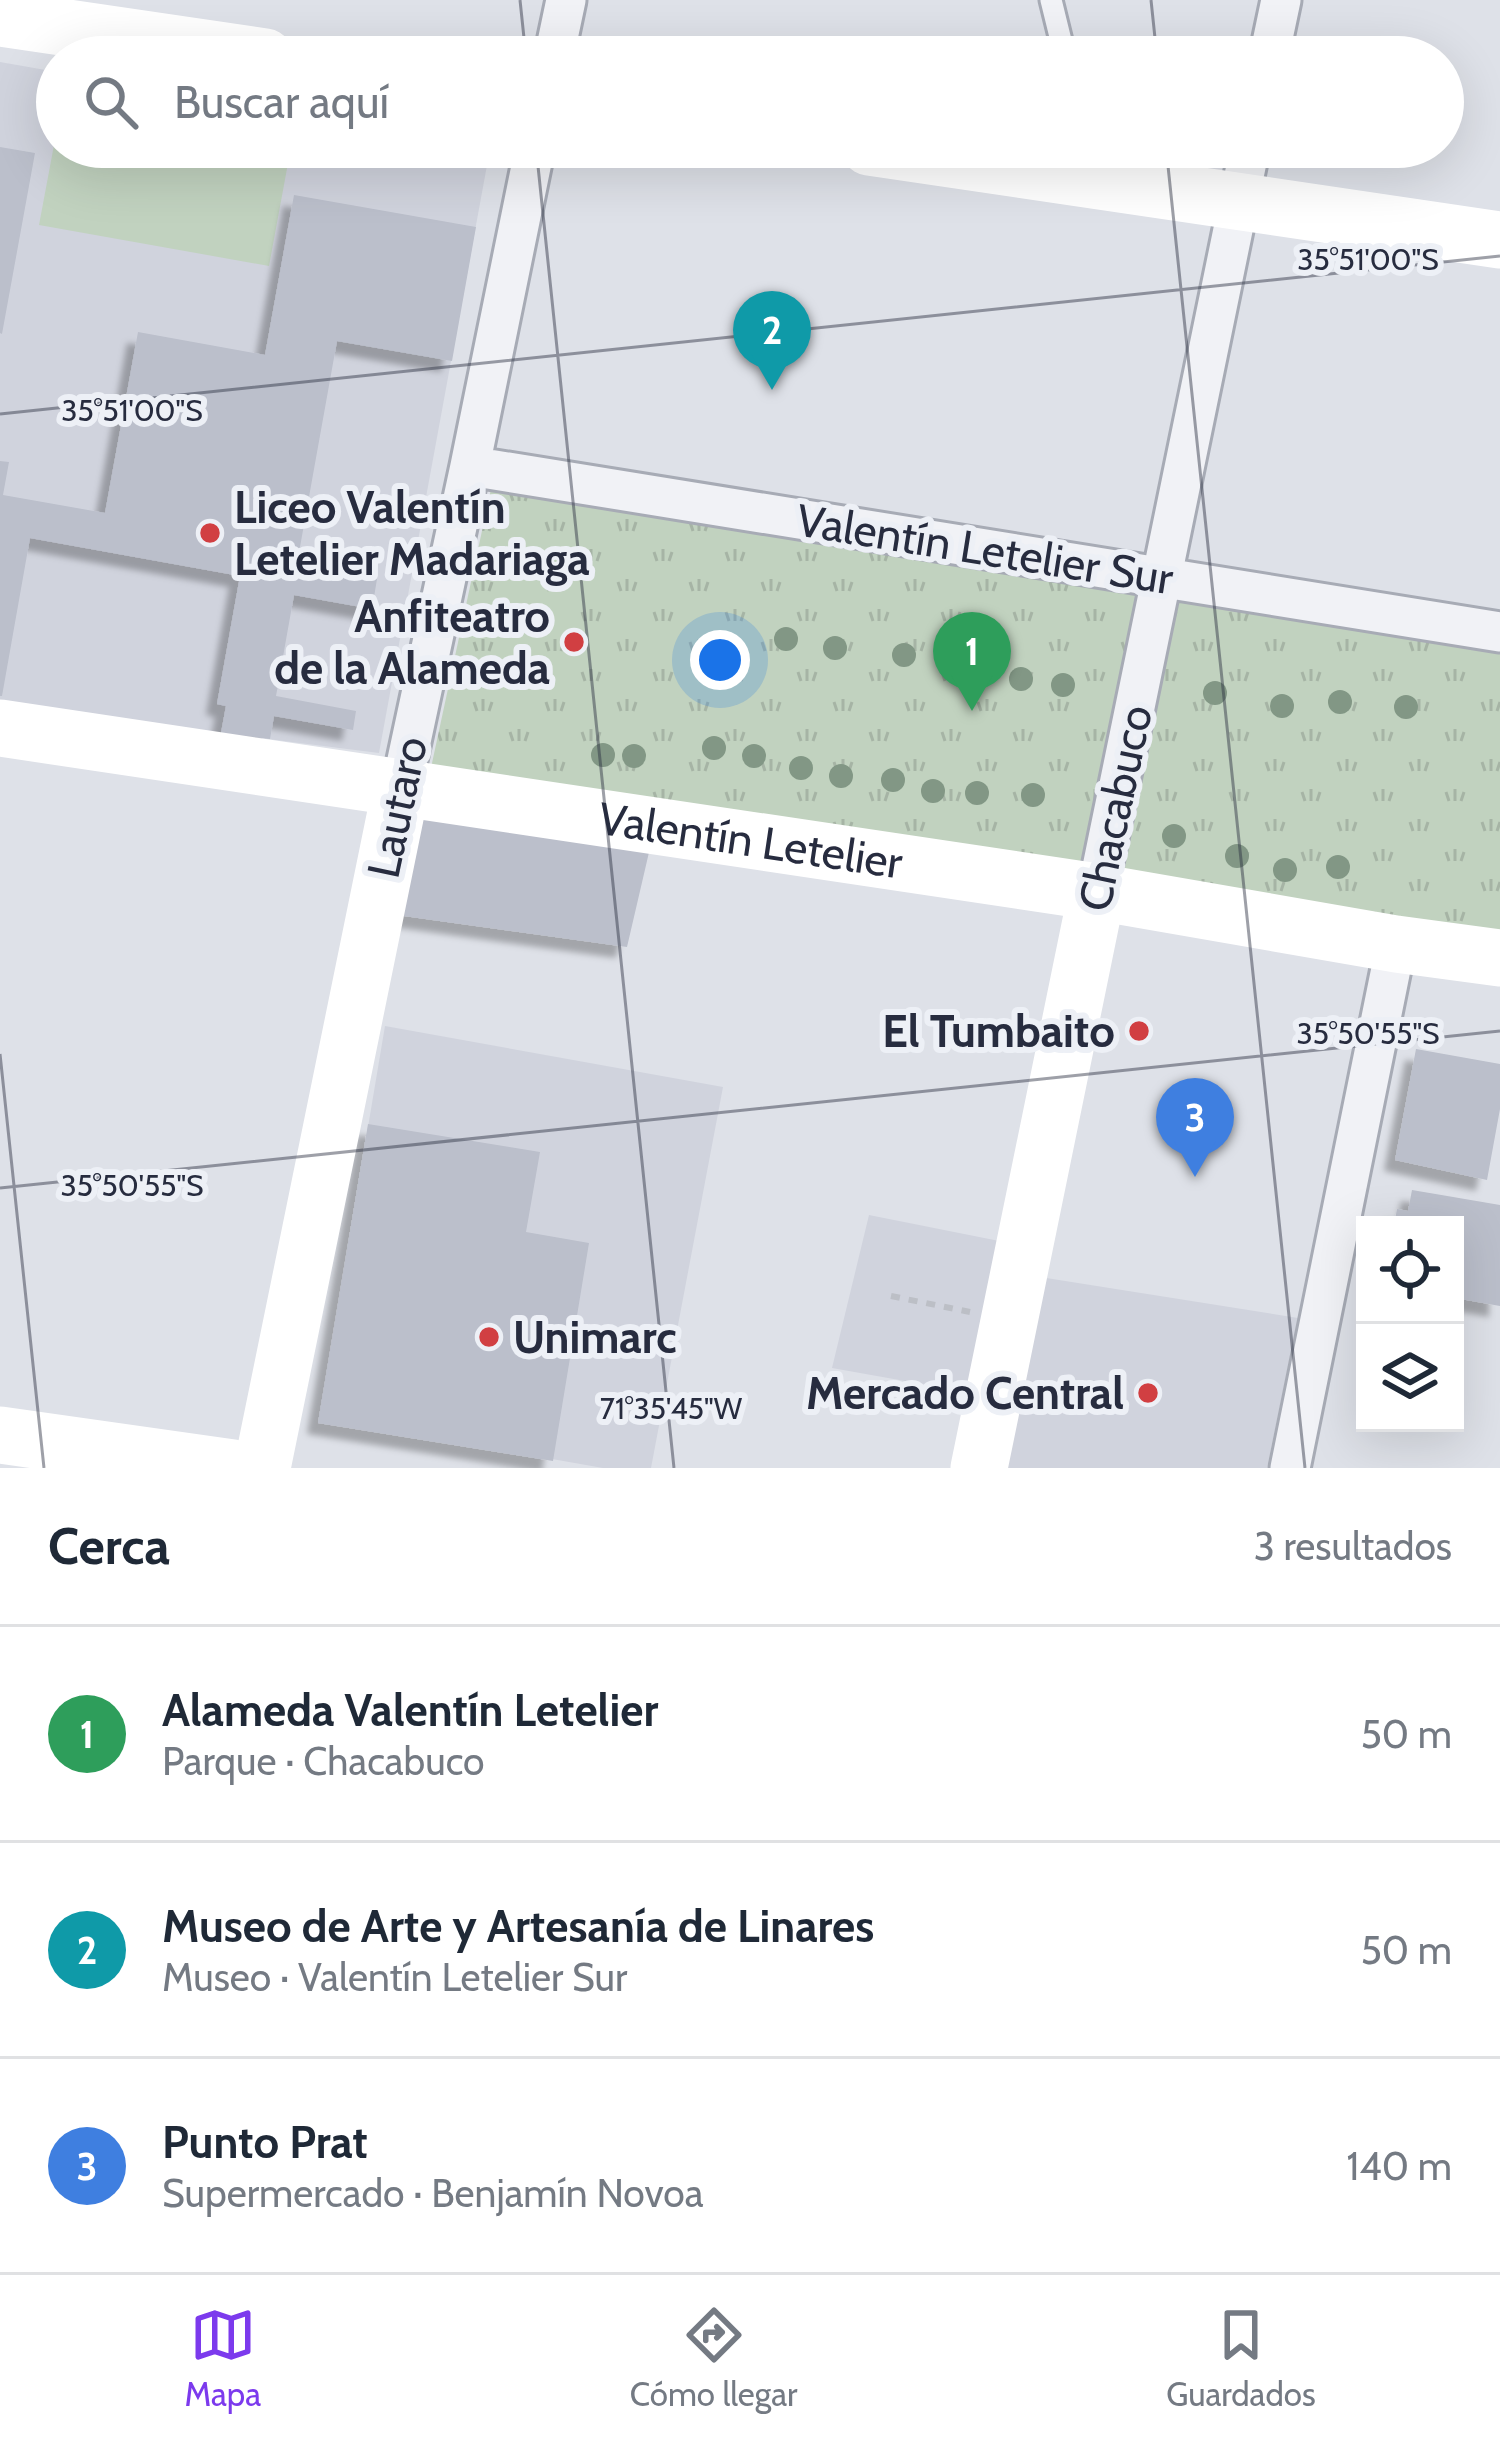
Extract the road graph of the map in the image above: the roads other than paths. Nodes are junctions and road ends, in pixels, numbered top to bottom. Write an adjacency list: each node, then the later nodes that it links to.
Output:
1 (566, 0): 6 (street)
2 (1051, 0): 7 (lane)
3 (1281, 0): 8 (street)
4 (0, 18): 5 (street)
5 (122, 36)
6 (558, 36)
7 (1060, 36)
8 (1273, 36)
9 (531, 168): 14 (street, Lautaro)
10 (1087, 168): 12 (street)
11 (1245, 168): 12 (street, Chacabuco)
12 (1238, 202): 13 (street); 15 (street, Chacabuco)
13 (1500, 240)
14 (470, 466): 15 (street, Valentín Letelier Sur); 18 (street, Lautaro)
15 (1163, 578): 16 (street, Valentín Letelier Sur); 19 (street, Chacabuco)
16 (1500, 632)
17 (0, 728): 18 (street, Valentín Letelier)
18 (400, 788): 19 (street, Valentín Letelier); 24 (street, Lautaro)
19 (1097, 892): 20 (street, Valentín Letelier); 25 (street, Chacabuco)
20 (1396, 944): 21 (street, Valentín Letelier); 26 (street)
21 (1500, 958)
22 (0, 1435): 23 (street)
23 (233, 1468)
24 (262, 1468)
25 (979, 1468)
26 (1290, 1468)

